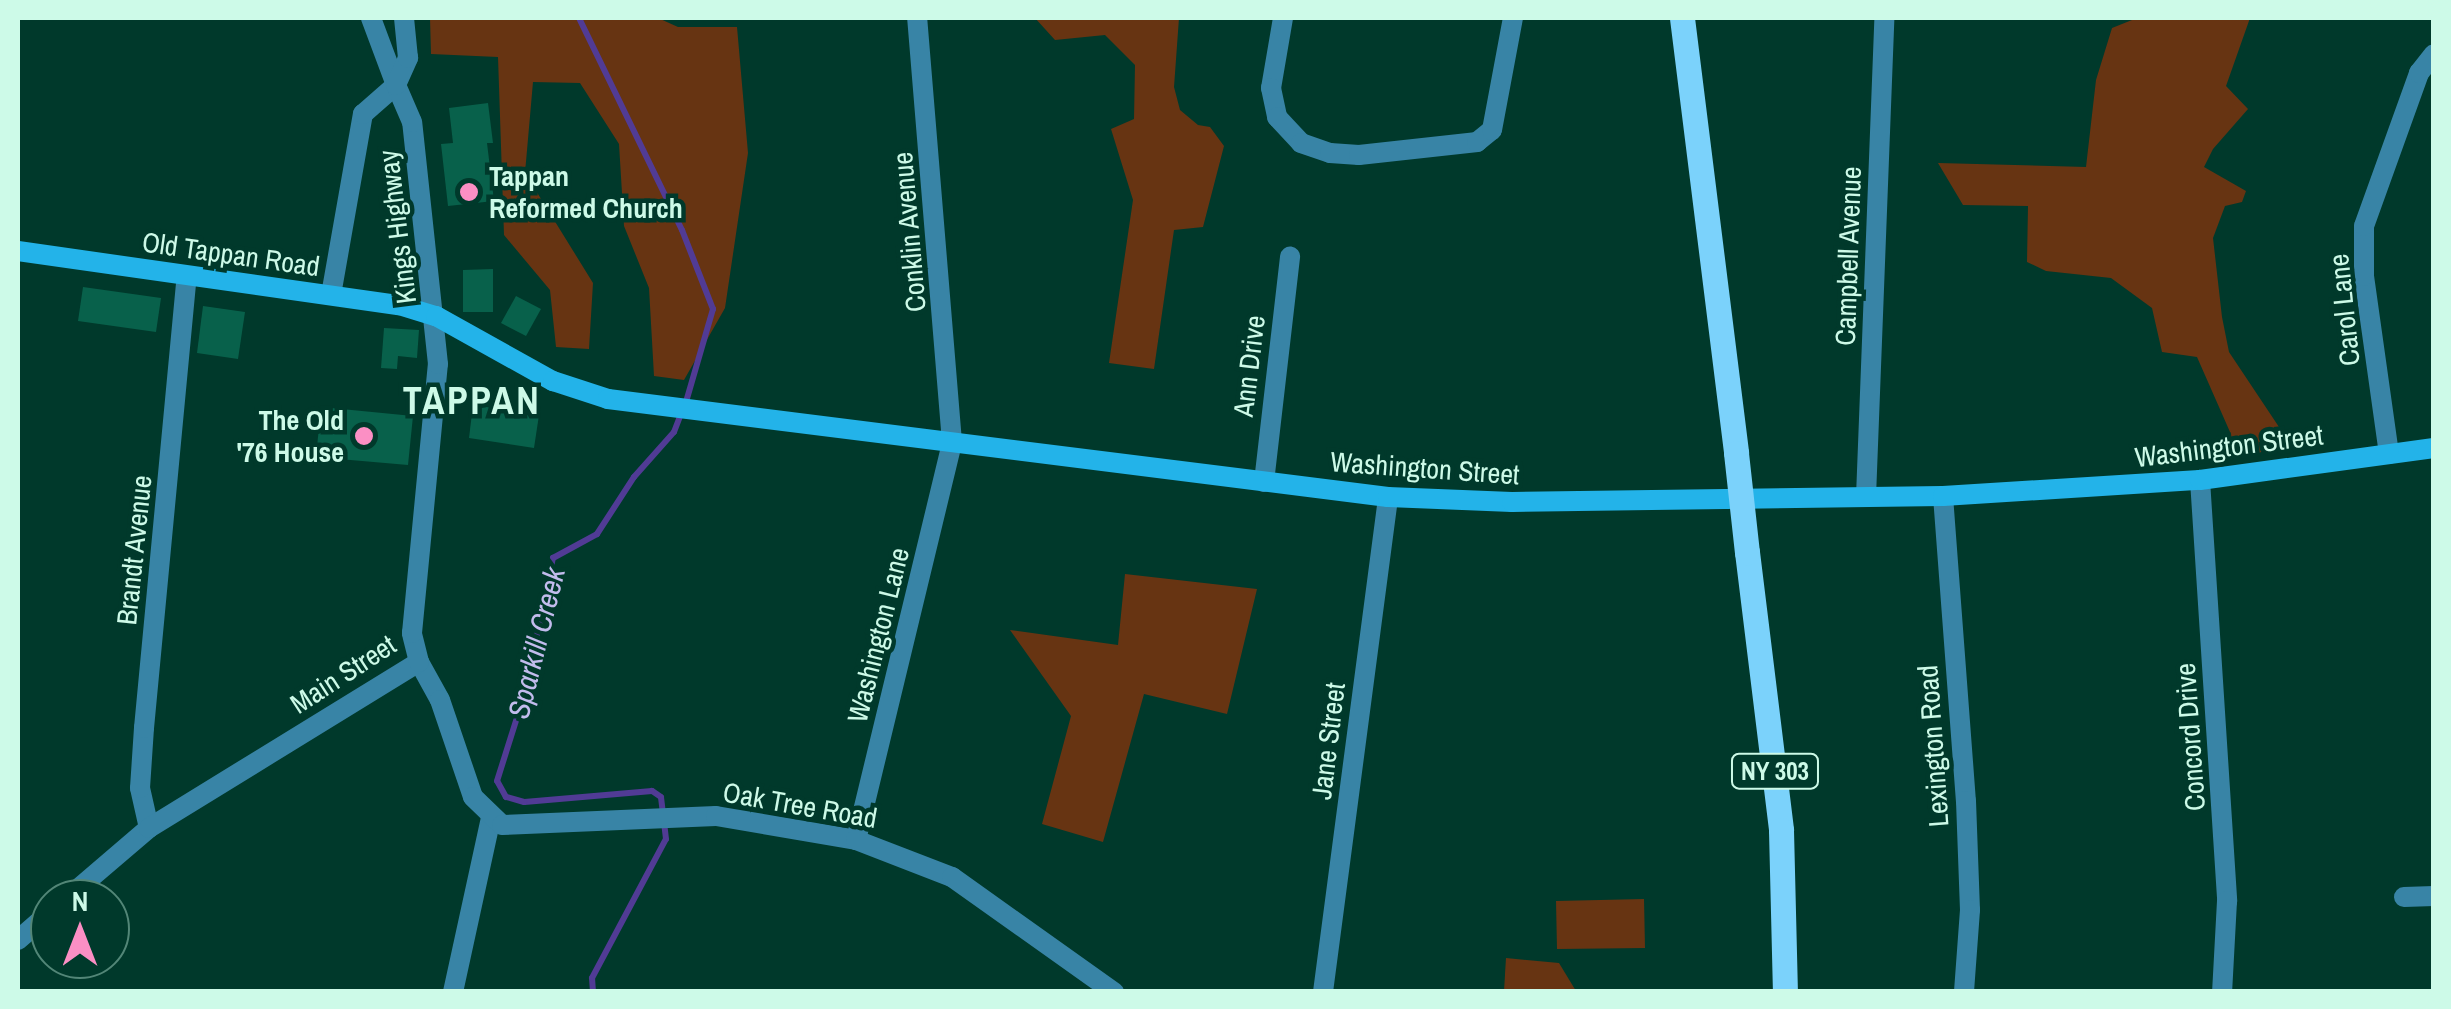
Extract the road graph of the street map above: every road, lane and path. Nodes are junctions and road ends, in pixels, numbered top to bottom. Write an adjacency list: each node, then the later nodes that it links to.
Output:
1 (371, 18): 9 (street, Kings Highway)
2 (404, 18): 9 (street)
3 (917, 18): 15 (street, Conklin Avenue)
4 (1284, 18): 5 (street)
5 (1513, 18)
6 (1682, 18): 33 (main road, NY 303, bridge)
7 (1884, 18): 22 (street, Campbell Avenue)
8 (2434, 54): 17 (street, Carol Lane)
9 (396, 86): 13 (street); 14 (street, Kings Highway)
10 (18, 251): 12 (main road, Old Tappan Road)
11 (1290, 256): 19 (street, Ann Drive)
12 (187, 277): 13 (main road, Old Tappan Road); 25 (street, Brandt Avenue)
13 (331, 296): 14 (main road, Old Tappan Road)
14 (436, 316): 15 (main road, Washington Street); 23 (street, Main Street)
15 (952, 442): 19 (main road, Washington Street); 26 (street, Washington Lane)
16 (2434, 448): 17 (main road, Washington Street)
17 (2389, 454): 18 (main road, Washington Street)
18 (2200, 480): 20 (main road, Washington Street); 35 (street, Concord Drive)
19 (1264, 482): 21 (main road, Washington Street)
20 (1942, 496): 22 (main road, Washington Street); 34 (street, Lexington Road)
21 (1388, 497): 22 (main road, Washington Street); 32 (street, Jane Street)
22 (1866, 497)
23 (419, 662): 24 (street); 25 (street, Main Street)
24 (491, 818): 26 (street, Oak Tree Road); 31 (street)
25 (149, 828): 27 (street, Main Street)
26 (856, 840): 30 (street, Oak Tree Road)
27 (89, 879)
28 (2434, 896): 29 (street)
29 (2404, 897)
30 (1104, 988)
31 (453, 992)
32 (1323, 992)
33 (1784, 992)
34 (1964, 992)
35 (2222, 992)

